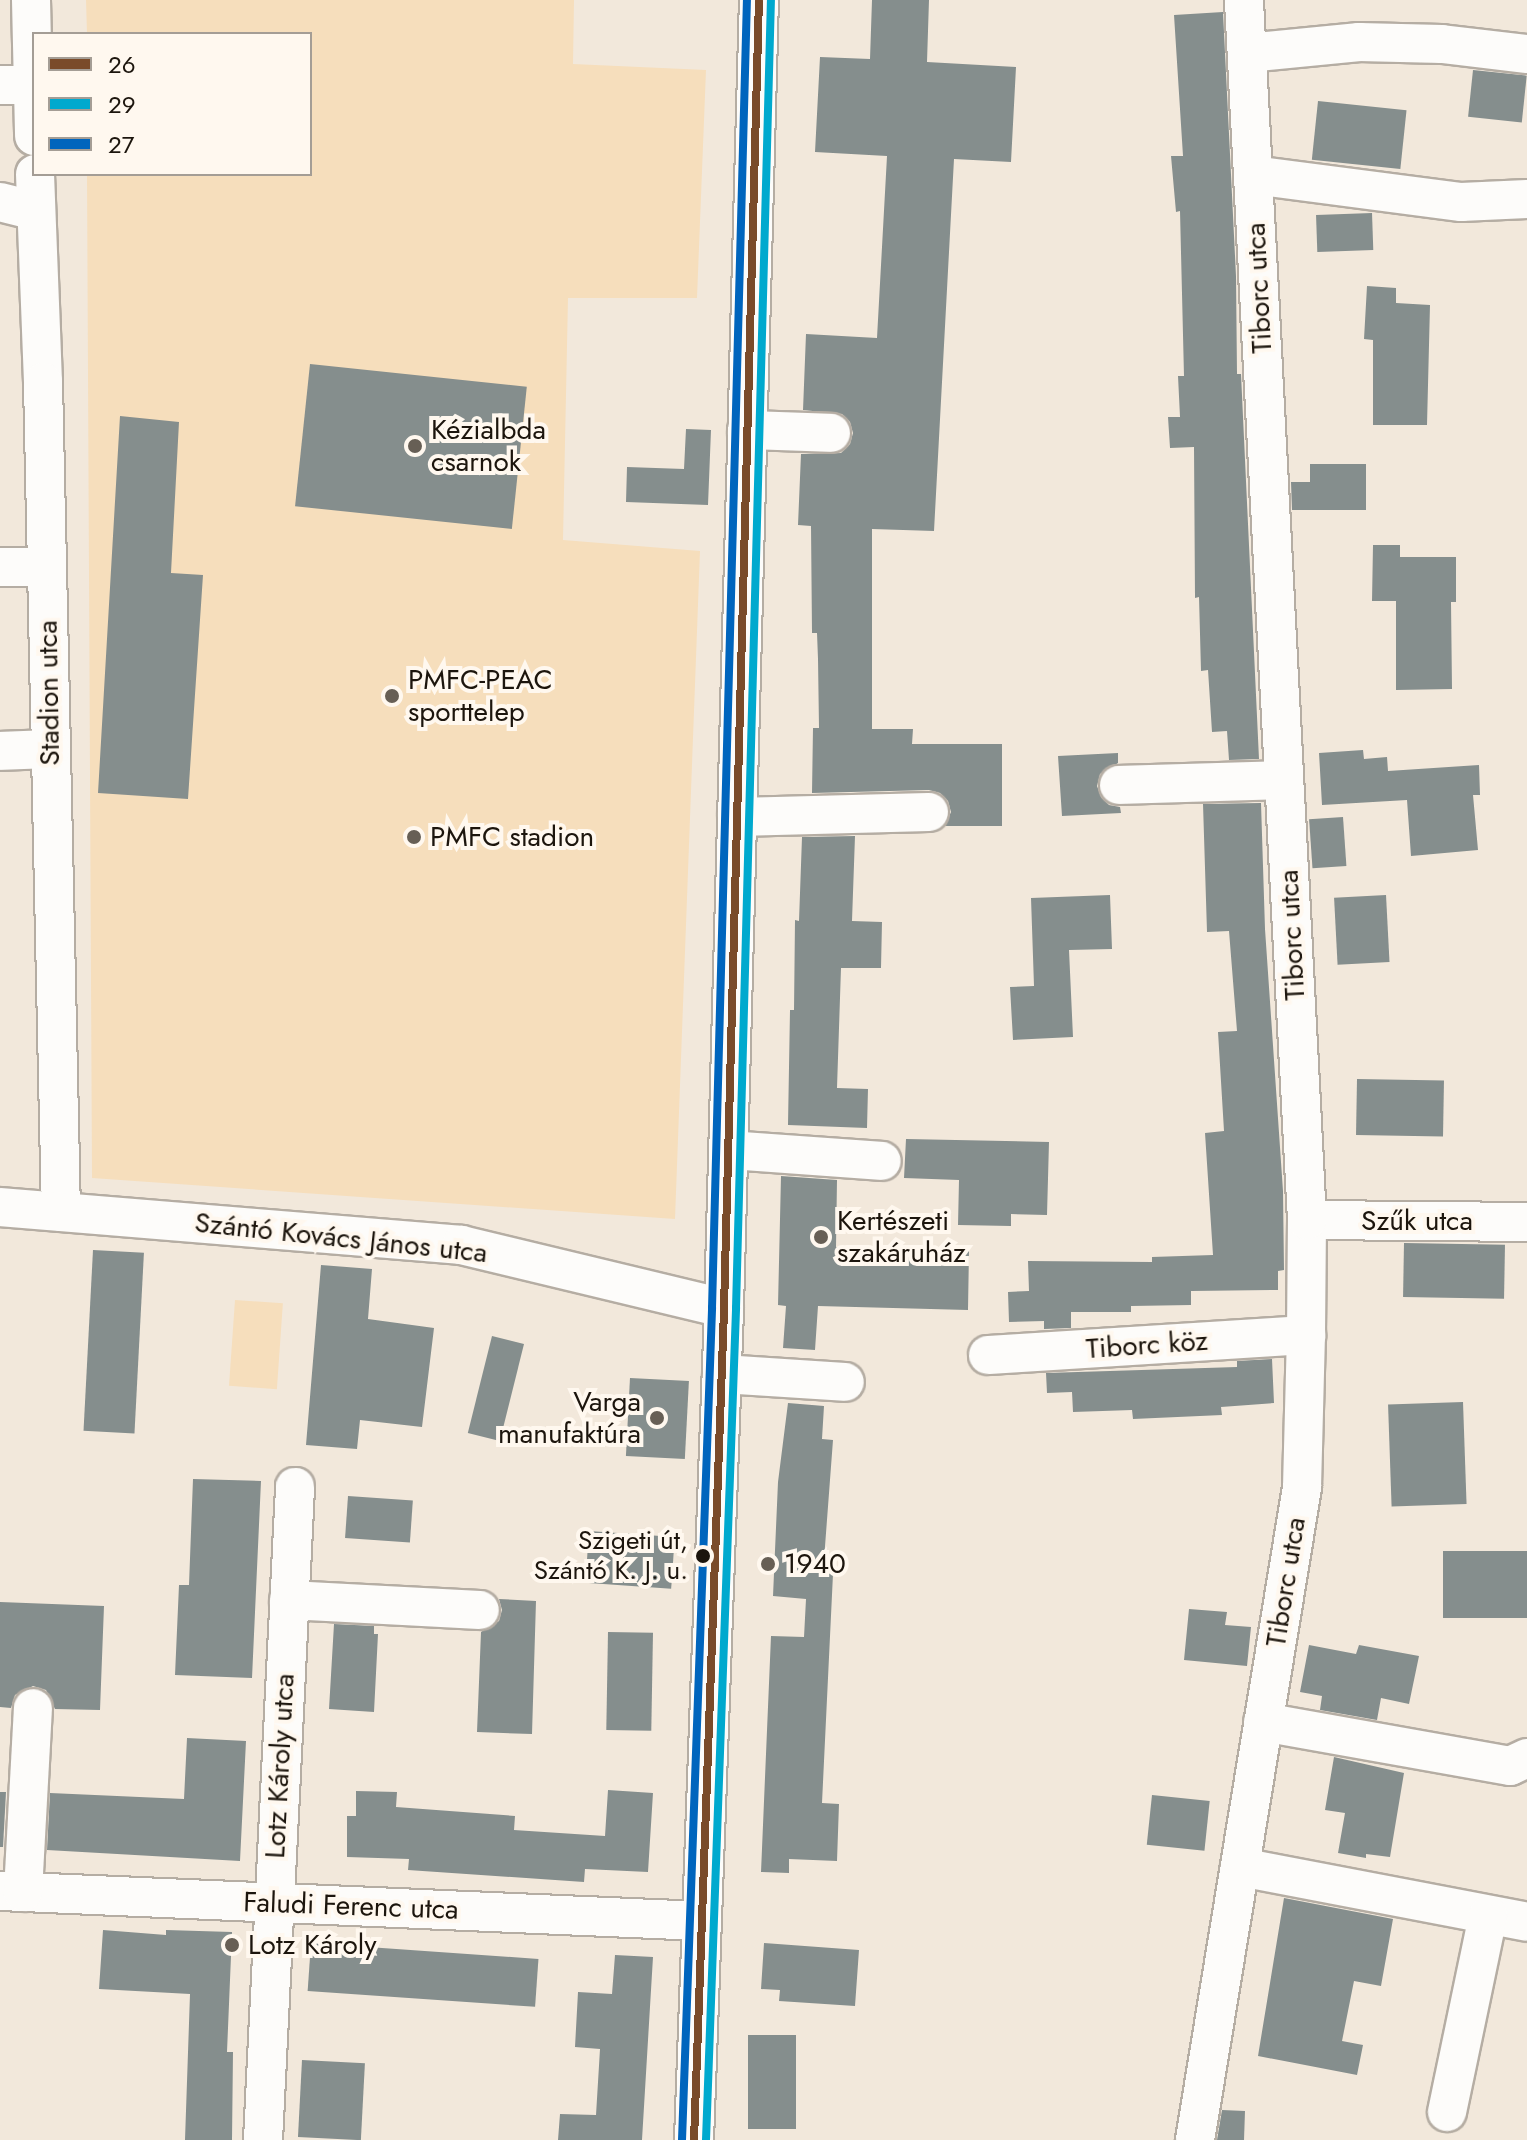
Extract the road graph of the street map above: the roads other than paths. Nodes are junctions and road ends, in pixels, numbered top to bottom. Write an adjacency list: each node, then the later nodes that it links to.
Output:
1 (31, 0): 4 (street)
2 (759, 0): 12 (street)
3 (1244, 0): 5 (street, Tiborc utca)
4 (32, 42)
5 (1247, 53): 6 (street); 9 (street, Tiborc utca)
6 (1527, 54)
7 (0, 85): 8 (street)
8 (32, 85)
9 (1253, 175): 11 (street); 18 (street, Tiborc utca)
10 (21, 191): 15 (street, Stadion utca)
11 (1527, 199)
12 (747, 430): 13 (street); 21 (street)
13 (831, 433)
14 (0, 567): 15 (street)
15 (46, 567): 16 (street, Stadion utca)
16 (50, 749): 17 (street); 25 (street, Stadion utca)
17 (0, 751)
18 (1284, 780): 19 (street); 26 (street, Tiborc utca)
19 (1119, 785)
20 (929, 812): 21 (street)
21 (737, 817): 22 (street)
22 (729, 1150): 23 (street); 28 (street)
23 (882, 1161)
24 (0, 1207): 25 (street, Szántó Kovács János utca)
25 (61, 1212): 28 (street, Szántó Kovács János utca)
26 (1307, 1220): 27 (street, Szűk utca); 29 (street, Tiborc utca)
27 (1527, 1222)
28 (724, 1308): 31 (street)
29 (1306, 1335): 30 (street, Tiborc köz); 37 (street, Tiborc utca)
30 (988, 1355)
31 (722, 1374): 32 (street); 43 (street)
32 (845, 1382)
33 (295, 1487): 34 (street, Lotz Károly utca)
34 (289, 1600): 35 (street); 41 (street, Lotz Károly utca)
35 (480, 1610)
36 (33, 1708): 40 (street)
37 (1263, 1722): 38 (street); 39 (street, Tiborc utca)
38 (1527, 1758)
39 (1240, 1867): 42 (street); 48 (street, Tiborc utca)
40 (12, 1892): 41 (street, Faludi Ferenc utca)
41 (272, 1903): 43 (street, Faludi Ferenc utca); 46 (street, Lotz Károly utca)
42 (1488, 1915): 44 (street); 45 (street)
43 (701, 1921): 47 (street)
44 (1527, 1922)
45 (1447, 2112)
46 (263, 2140)
47 (694, 2140)
48 (1195, 2140)

